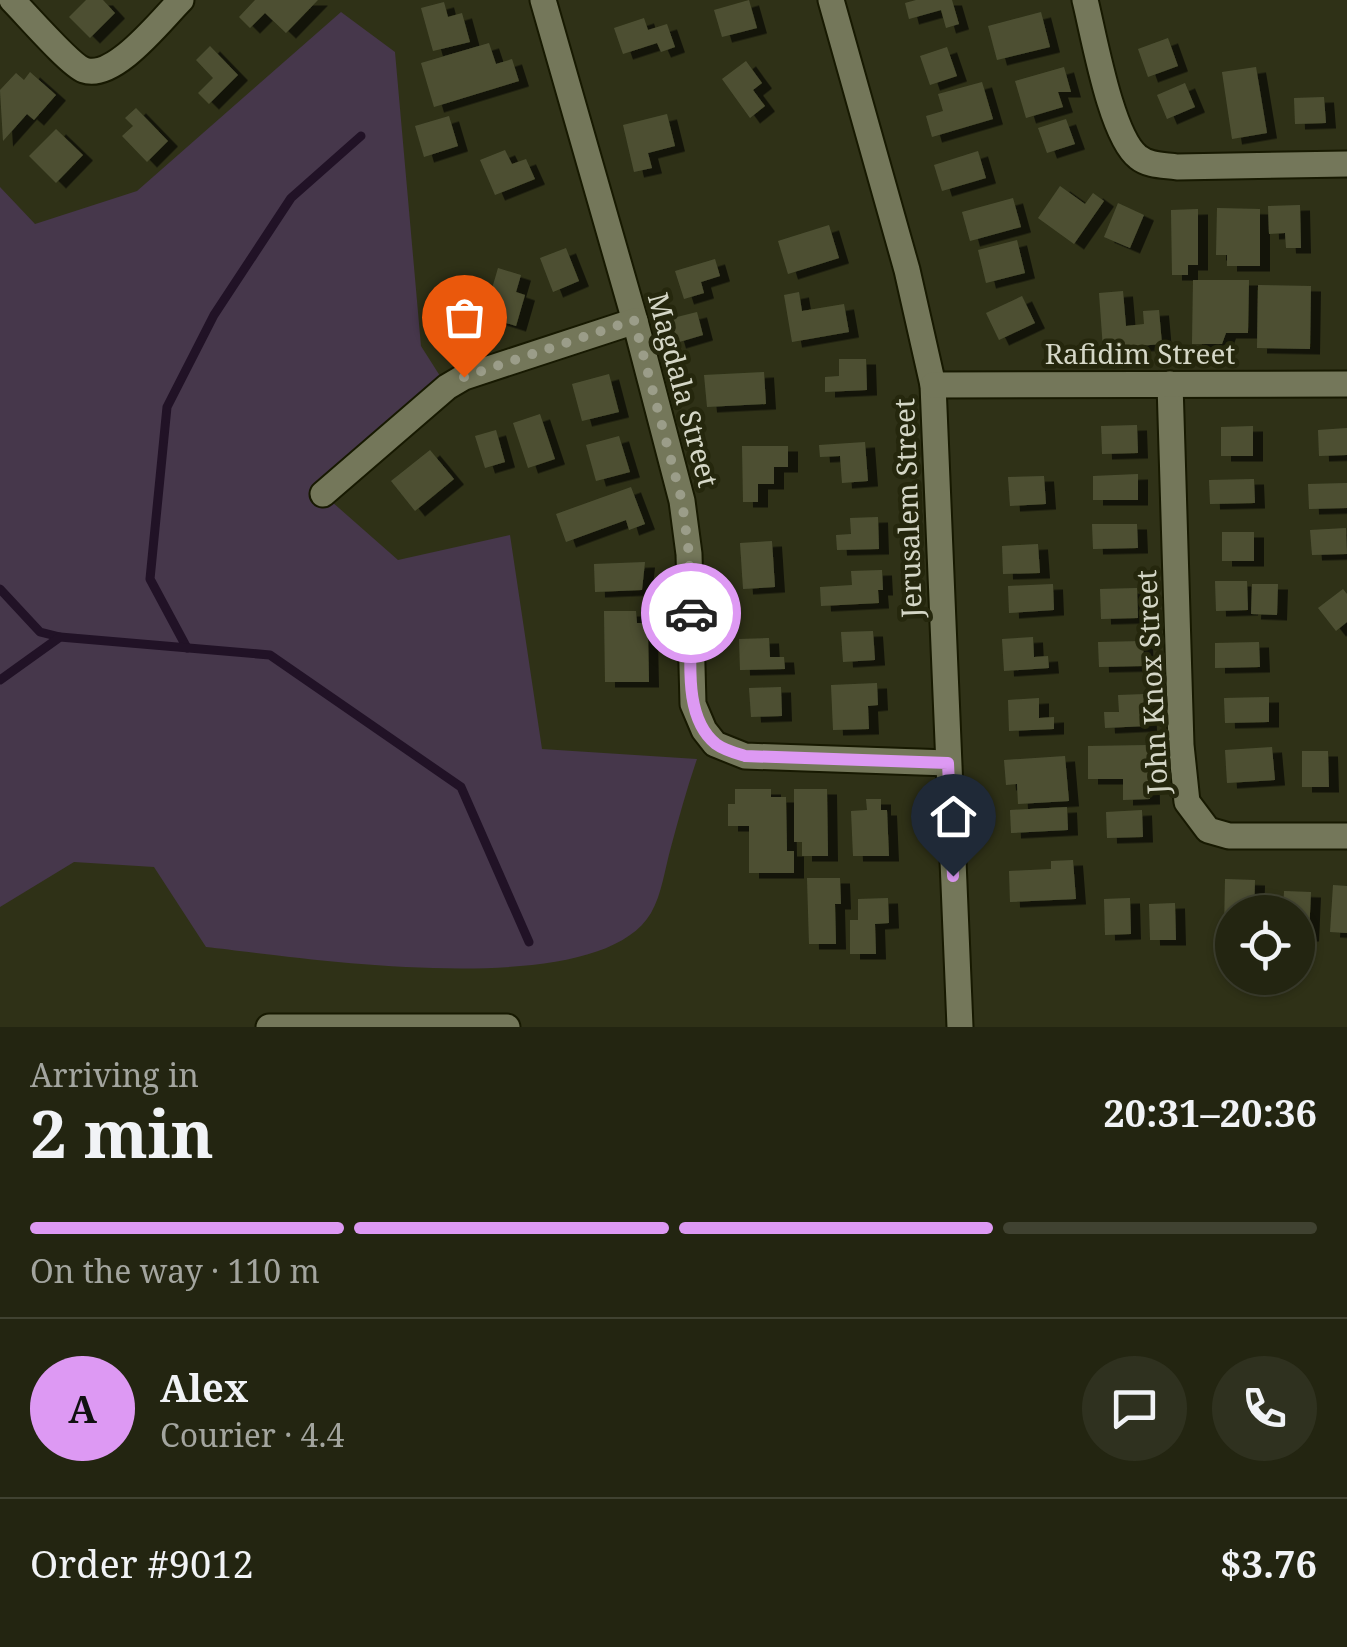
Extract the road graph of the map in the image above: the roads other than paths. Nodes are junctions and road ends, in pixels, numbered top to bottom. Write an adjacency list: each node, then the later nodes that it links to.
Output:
1 (12, 0): 2 (street)
2 (181, 0)
3 (543, 0): 7 (street, Magdala Street)
4 (831, 0): 10 (street, Jerusalem Street)
5 (1084, 0): 6 (street)
6 (1347, 164)
7 (634, 320): 11 (street); 12 (street, Magdala Street)
8 (1170, 384): 9 (street, Rafidim Street); 10 (street, Rafidim Street); 13 (street, John Knox Street)
9 (1347, 384)
10 (933, 385): 12 (street, Jerusalem Street)
11 (322, 494)
12 (948, 763): 16 (street, Jerusalem Street)
13 (1347, 836)
14 (269, 1027): 15 (street)
15 (508, 1027)
16 (960, 1027)

